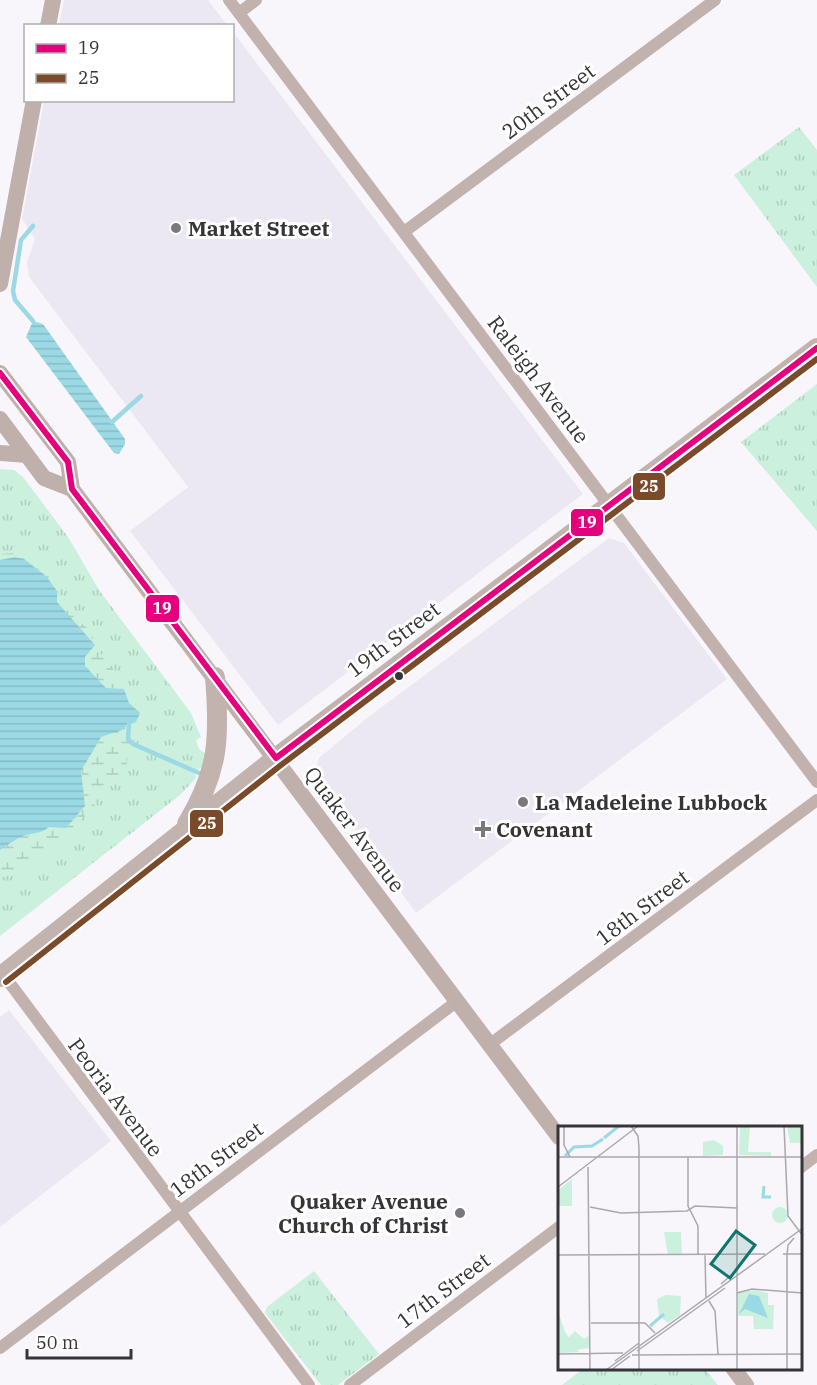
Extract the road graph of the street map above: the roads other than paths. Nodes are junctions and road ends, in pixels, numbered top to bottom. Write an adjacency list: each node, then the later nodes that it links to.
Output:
1 (53, 0): 6 (main road)
2 (229, 0): 5 (street, Raleigh Avenue)
3 (256, 0): 5 (street)
4 (715, 0): 9 (street, 20th Street)
5 (239, 13): 9 (street, Raleigh Avenue)
6 (48, 24)
7 (34, 102): 8 (main road)
8 (6, 223): 10 (main road)
9 (404, 232): 17 (street, Raleigh Avenue)
10 (0, 284)
11 (817, 348): 17 (main road, 19th Street)
12 (0, 373): 16 (main road, Quaker Avenue)
13 (0, 419): 15 (main road)
14 (0, 453): 15 (main road)
15 (27, 454): 16 (main road)
16 (72, 489): 18 (main road, Quaker Avenue)
17 (608, 505): 19 (main road, 19th Street); 20 (street, Raleigh Avenue)
18 (215, 677): 19 (main road, Quaker Avenue); 22 (main road)
19 (276, 758): 22 (main road, 19th Street); 24 (main road, Quaker Avenue)
20 (817, 782)
21 (817, 800): 25 (street, 18th Street)
22 (182, 833): 23 (main road, 19th Street)
23 (1, 975): 29 (street, Peoria Avenue)
24 (456, 1002): 25 (main road, Quaker Avenue); 29 (street, 18th Street)
25 (489, 1045): 26 (main road, Quaker Avenue)
26 (558, 1136)
27 (817, 1155): 28 (street)
28 (802, 1167)
29 (178, 1212): 31 (street, 18th Street); 33 (street, Peoria Avenue)
30 (558, 1228): 34 (street, 17th Street)
31 (0, 1348)
32 (735, 1370): 35 (main road)
33 (309, 1385)
34 (350, 1385)
35 (746, 1385)

